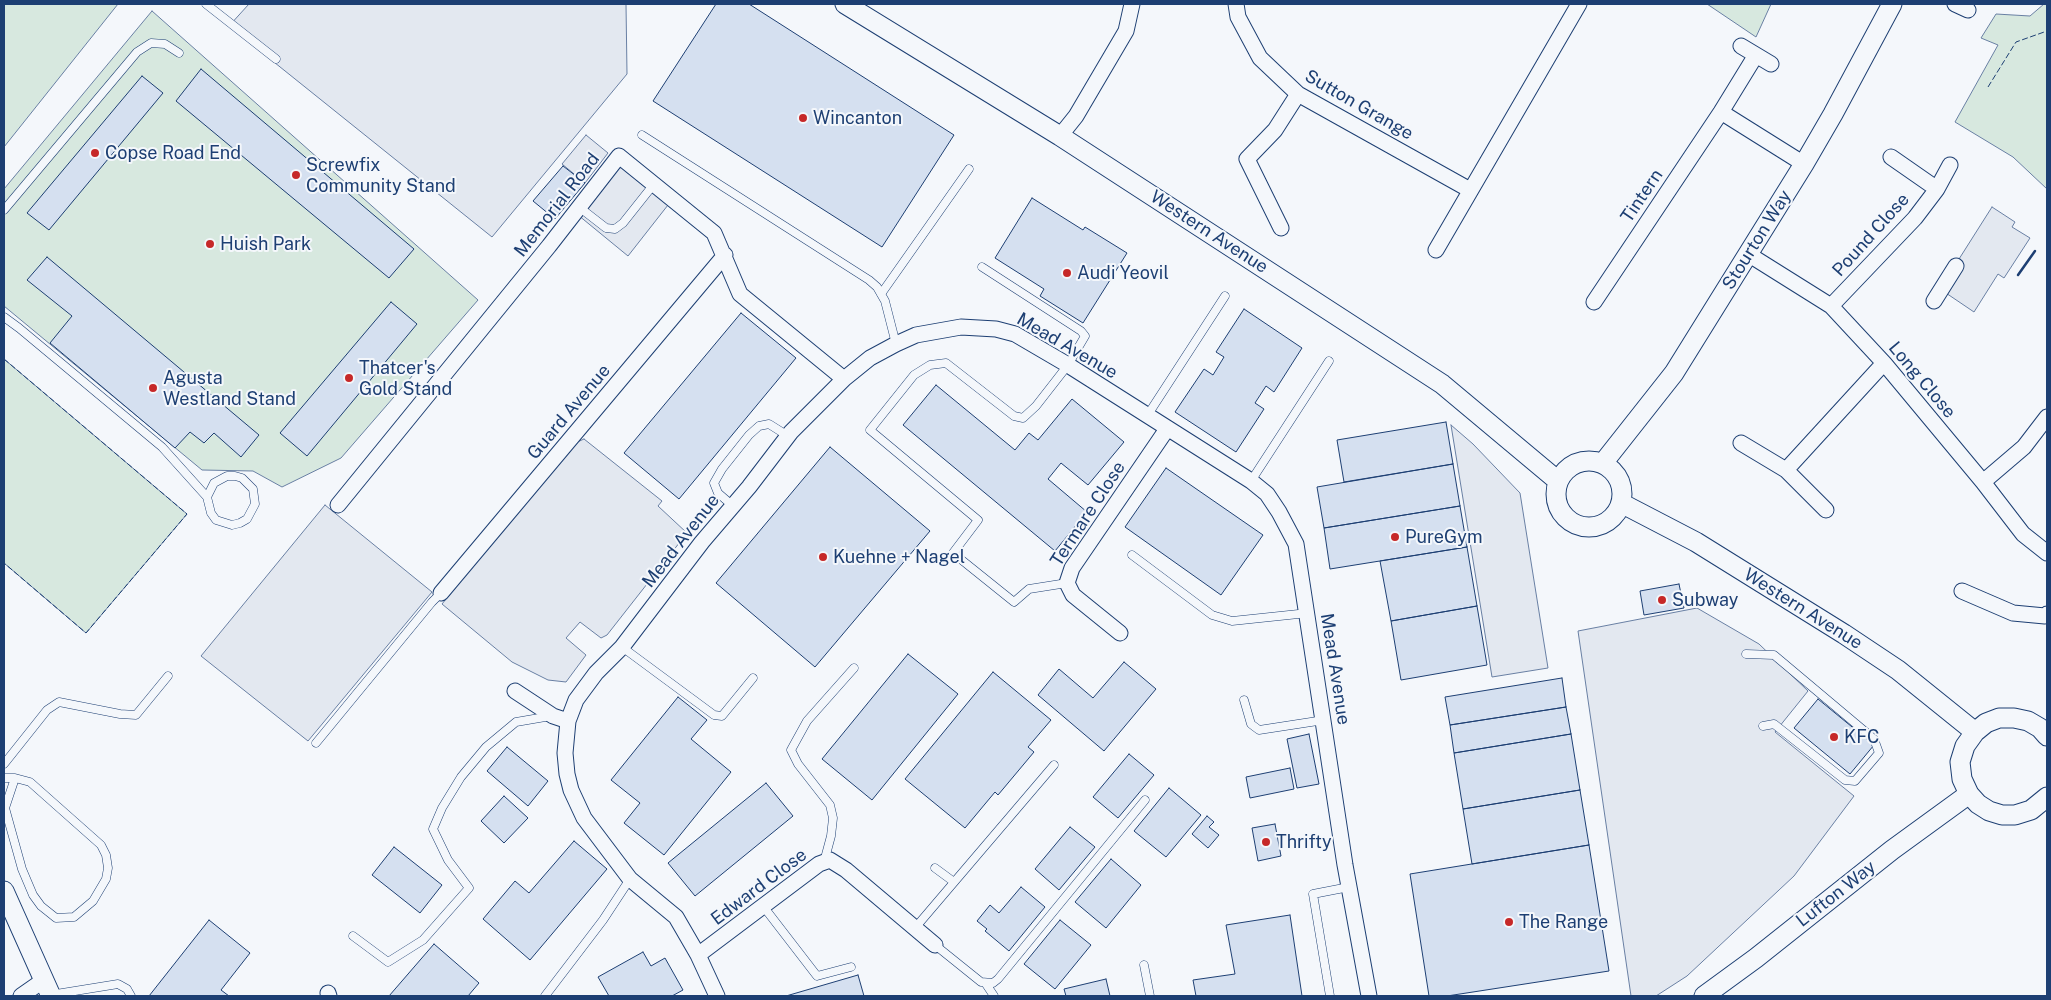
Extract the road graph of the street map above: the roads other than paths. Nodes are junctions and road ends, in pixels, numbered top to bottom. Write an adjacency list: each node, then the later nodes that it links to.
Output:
1 (206, 4): 10 (lane)
2 (845, 4): 15 (street, Western Avenue)
3 (1132, 4): 15 (street)
4 (1236, 4): 12 (street, Sutton Grange)
5 (1579, 4): 22 (street)
6 (1892, 4): 17 (street, Stourton Way)
7 (1741, 46): 9 (street)
8 (179, 53): 24 (lane)
9 (1756, 55): 11 (street); 13 (street, Tintern)
10 (276, 59)
11 (1771, 64)
12 (1298, 94): 22 (street, Sutton Grange); 25 (street)
13 (1721, 112): 17 (street); 34 (street, Tintern)
14 (642, 135): 31 (lane)
15 (1060, 136): 50 (street, Western Avenue)
16 (1891, 157): 21 (street, Pound Close)
17 (1804, 164): 27 (street, Stourton Way)
18 (1950, 165): 21 (street, Pound Close)
19 (970, 169): 31 (lane)
20 (654, 184): 23 (lane); 23 (street, Memorial Road); 28 (street, Memorial Road)
21 (1937, 189): 35 (street, Pound Close)
22 (1470, 190): 26 (street)
23 (580, 207): 54 (street, Memorial Road)
24 (4, 210)
25 (1281, 228)
26 (1436, 250)
27 (1748, 254): 35 (street, Long Close); 47 (street, Stourton Way)
28 (725, 255): 41 (street, Memorial Road); 61 (street, Guard Avenue)
29 (1956, 266): 33 (street)
30 (982, 267): 40 (lane)
31 (881, 294): 37 (lane)
32 (1225, 296): 42 (lane)
33 (1934, 301)
34 (1594, 302)
35 (1831, 306): 39 (street, Long Close)
36 (4, 317): 52 (lane)
37 (896, 344): 40 (street, Mead Avenue); 41 (street, Mead Avenue)
38 (1329, 361): 49 (lane)
39 (1884, 363): 48 (street); 51 (street, Long Close)
40 (1068, 365): 42 (street, Mead Avenue); 59 (lane)
41 (844, 379): 45 (street, Mead Avenue)
42 (1147, 416): 44 (street, Mead Avenue)
43 (2047, 417): 51 (street)
44 (1167, 429): 49 (street, Mead Avenue); 59 (street, Termare Close)
45 (788, 436): 55 (street, Mead Avenue); 55 (lane)
46 (1741, 443): 48 (street)
47 (1603, 463): 50 (street); 53 (street)
48 (1786, 470): 56 (street)
49 (1251, 481): 62 (street, Mead Avenue)
50 (1558, 481): 53 (street)
51 (1983, 482): 57 (street, Long Close)
52 (207, 497): 52 (lane)
53 (1621, 503): 76 (street, Western Avenue)
54 (338, 505)
55 (733, 506): 65 (street, Mead Avenue)
56 (1826, 510)
57 (2047, 553)
58 (1132, 555): 62 (lane)
59 (1067, 583): 64 (street, Termare Close)
60 (1962, 591): 63 (street)
61 (442, 594): 78 (lane)
62 (1308, 613): 73 (street, Mead Avenue)
63 (2047, 614)
64 (1120, 633)
65 (622, 646): 69 (lane); 74 (street, Mead Avenue)
66 (1746, 654): 75 (lane)
67 (854, 668): 86 (lane)
68 (168, 676): 79 (lane)
69 (753, 678)
70 (515, 691): 72 (street)
71 (1244, 700): 73 (lane)
72 (553, 716): 74 (street); 94 (lane)
73 (1324, 720): 90 (street, Mead Avenue)
74 (568, 721): 88 (street, Mead Avenue)
75 (1762, 726)
76 (1974, 732): 77 (street); 83 (street)
77 (2047, 736)
78 (316, 743)
79 (4, 764)
80 (1054, 765): 89 (lane)
81 (4, 778): 82 (lane)
82 (15, 778): 82 (lane)
83 (1969, 794): 85 (street); 109 (street, Lufton Way)
84 (1145, 800): 99 (lane)
85 (2046, 800)
86 (824, 862): 92 (street, Edward Close); 93 (street, Edward Close)
87 (935, 868): 89 (lane)
88 (630, 879): 96 (street, Mead Avenue); 103 (lane)
89 (954, 882): 93 (lane)
90 (1349, 887): 107 (lane); 108 (street, Mead Avenue)
91 (4, 891): 100 (street)
92 (763, 906): 96 (street, Edward Close); 98 (lane)
93 (915, 928): 95 (street, Edward Close)
94 (352, 936)
95 (935, 945): 99 (lane)
96 (698, 955): 104 (street, Mead Avenue)
97 (1144, 964): 106 (lane)
98 (852, 967)
99 (986, 984): 105 (lane)
100 (48, 990): 101 (street); 102 (lane)
101 (21, 996)
102 (131, 996)
103 (545, 996)
104 (716, 996)
105 (994, 996)
106 (1150, 996)
107 (1330, 996)
108 (1369, 996)
109 (1704, 996)

